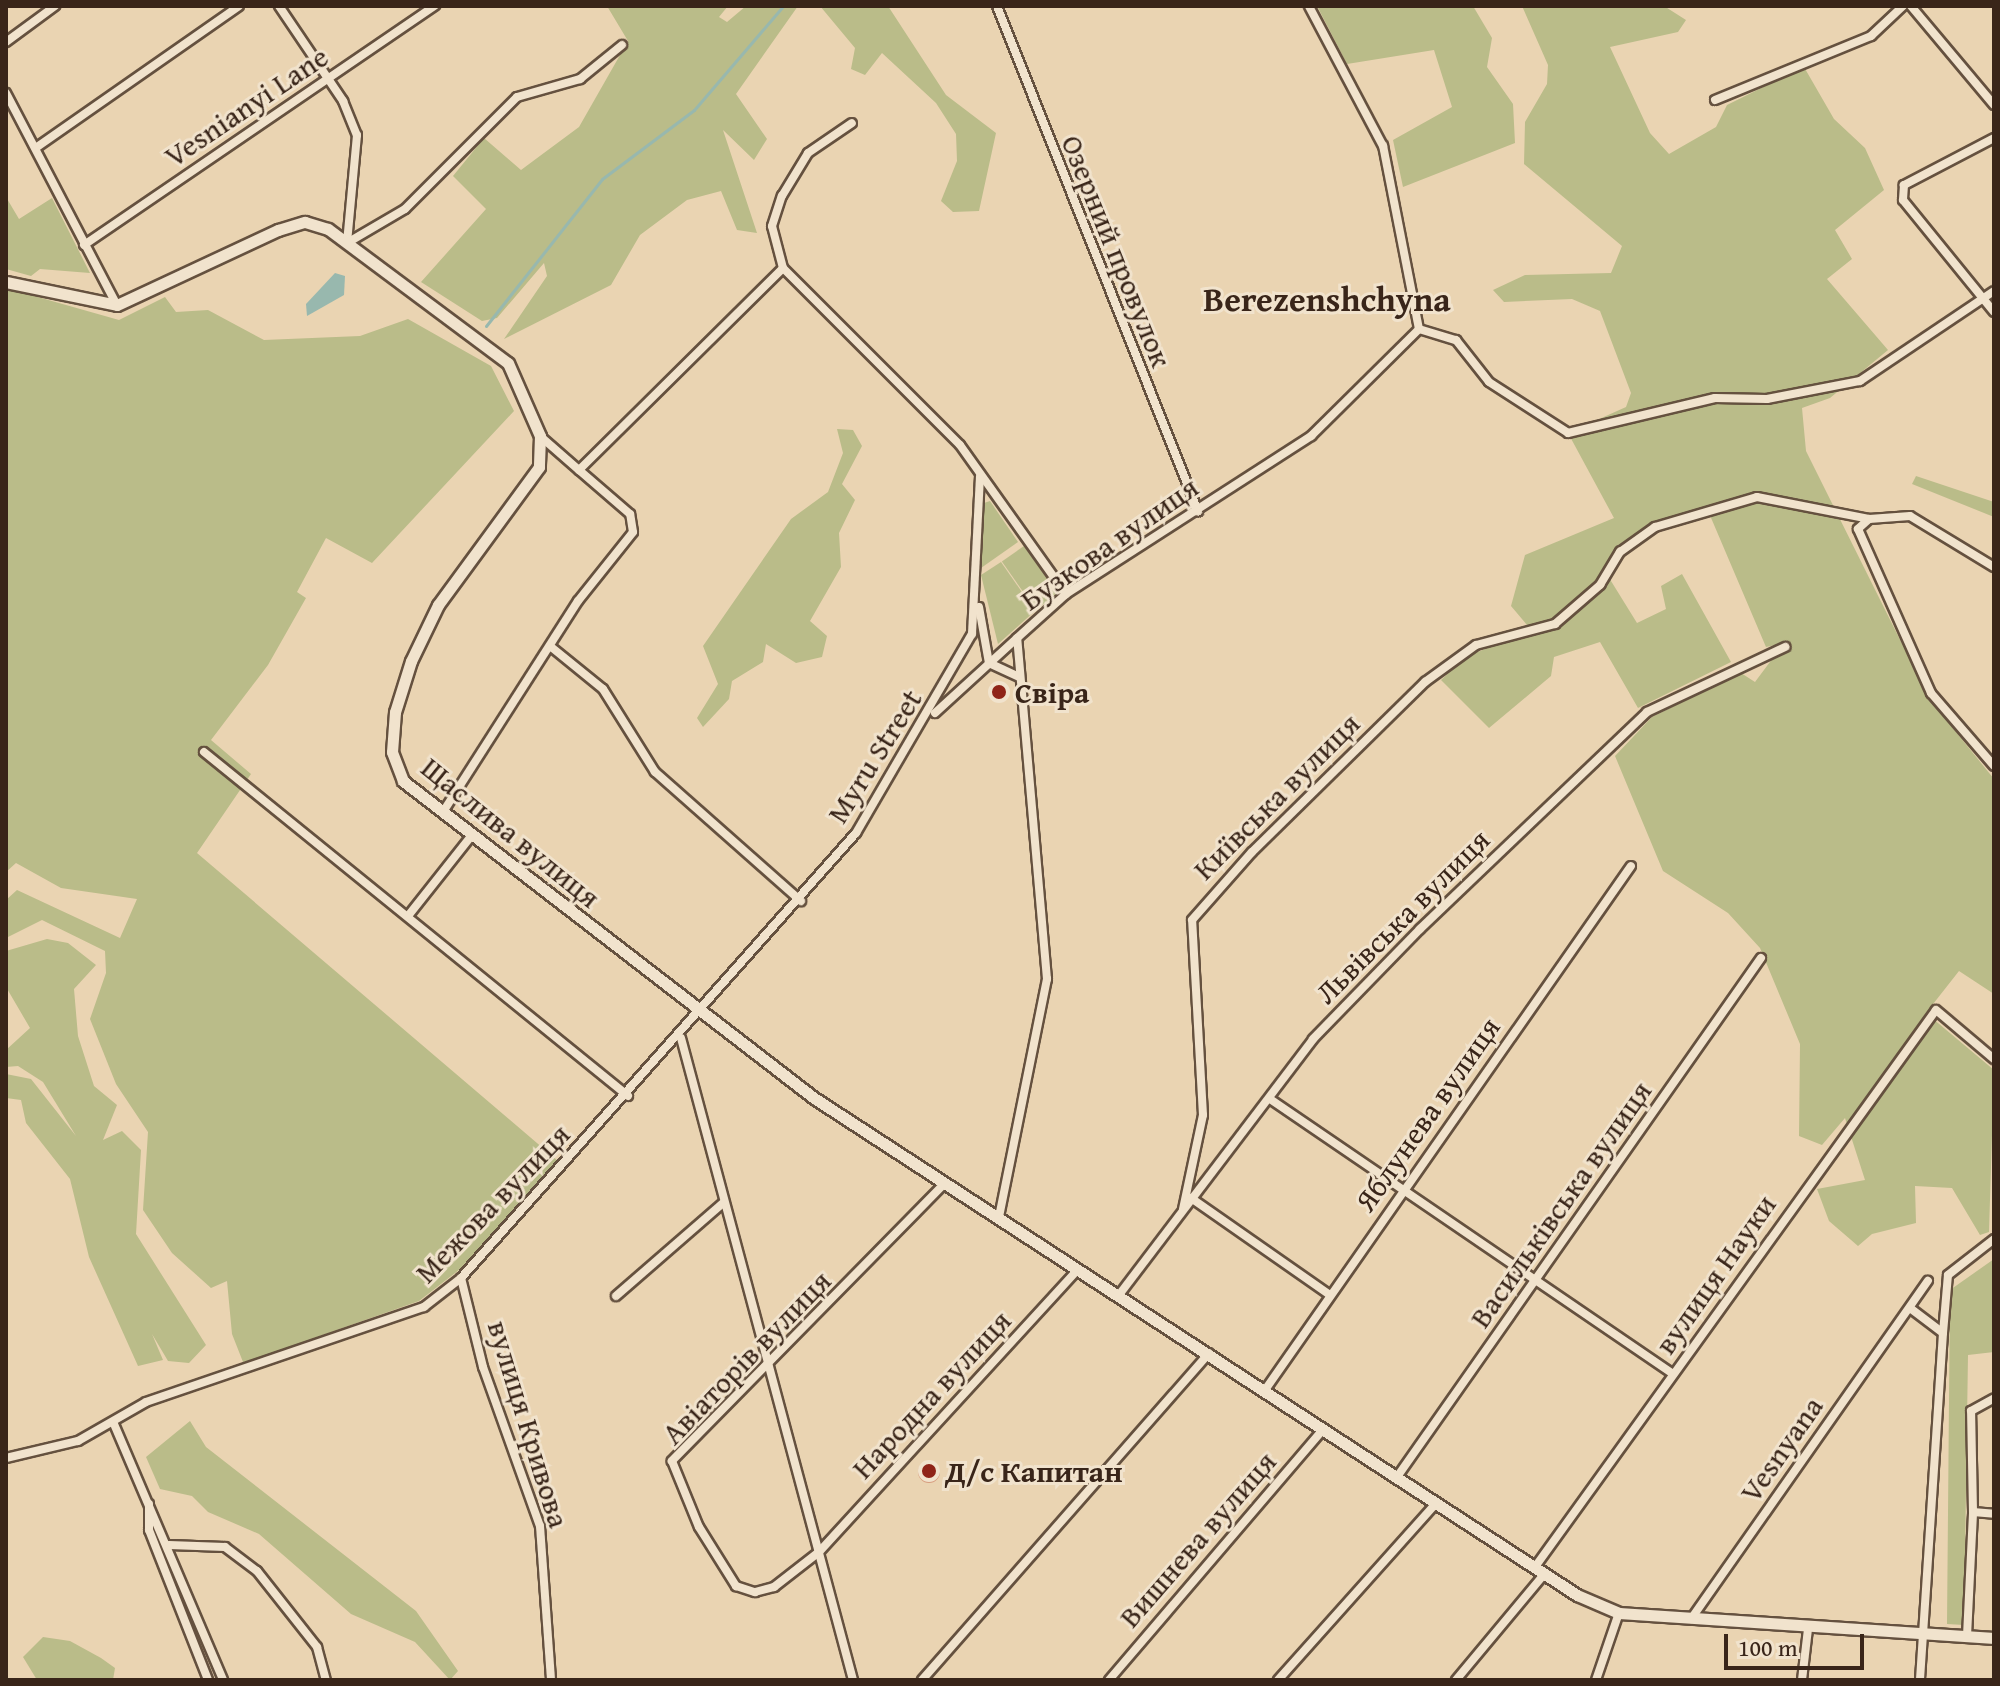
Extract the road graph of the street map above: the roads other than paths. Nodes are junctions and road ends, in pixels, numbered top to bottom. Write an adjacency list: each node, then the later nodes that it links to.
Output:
1 (55, 6): 9 (street)
2 (239, 6): 17 (street)
3 (279, 6): 11 (street)
4 (435, 6): 11 (street, Vesnianyi Lane)
5 (997, 6): 30 (street, Озерний провулок)
6 (1309, 6): 26 (street)
7 (1903, 6): 13 (street)
8 (1911, 6): 14 (street)
9 (6, 42)
10 (622, 45): 18 (street)
11 (328, 80): 18 (street); 19 (street, Vesnianyi Lane)
12 (6, 93): 17 (street)
13 (1715, 100)
14 (1994, 105)
15 (852, 123): 20 (street)
16 (1994, 138): 23 (street)
17 (37, 147): 19 (street)
18 (347, 243): 24 (street); 27 (street)
19 (84, 245): 24 (street)
20 (783, 268): 28 (street); 29 (street)
21 (6, 282): 24 (street)
22 (1994, 291): 23 (street)
23 (1982, 301): 25 (street); 26 (street)
24 (117, 305)
25 (1994, 312)
26 (1419, 329): 30 (street, Бузкова вулиця)
27 (540, 436): 28 (street); 43 (street, Щаслива вулиця)
28 (579, 470): 36 (street)
29 (980, 476): 33 (street); 34 (street, Myru Street)
30 (1198, 511): 33 (street, Бузкова вулиця)
31 (1869, 519): 32 (street, Київська вулиця); 42 (street); 58 (street, Київська вулиця)
32 (1994, 567)
33 (1066, 594): 35 (street, Бузкова вулиця)
34 (976, 595): 38 (street); 40 (street, Myru Street)
35 (1017, 638): 38 (street); 39 (street, Бузкова вулиця)
36 (550, 646): 43 (street); 46 (street)
37 (1785, 647): 53 (street, Львівська вулиця)
38 (989, 663): 39 (street); 40 (street)
39 (1019, 677): 59 (street, Бузкова вулиця)
40 (929, 718): 46 (street, Myru Street)
41 (204, 752): 47 (street)
42 (1994, 766)
43 (443, 812): 44 (street, Щаслива вулиця)
44 (472, 835): 47 (street); 49 (street, Щаслива вулиця)
45 (1631, 866): 55 (street, Яблунева вулиця)
46 (801, 901): 49 (street, Myru Street)
47 (408, 916): 52 (street)
48 (1761, 958): 63 (street, Васильківська вулиця)
49 (700, 1015): 50 (street, Межова вулиця); 54 (street, Щаслива вулиця)
50 (681, 1038): 52 (street, Межова вулиця); 57 (street)
51 (1994, 1059): 72 (street, вулиця Науки)
52 (628, 1096): 62 (street, Межова вулиця)
53 (1270, 1099): 55 (street); 56 (street, Львівська вулиця)
54 (945, 1183): 59 (street, Щаслива вулиця); 71 (street, Авіаторів вулиця)
55 (1402, 1191): 63 (street); 66 (street, Яблунева вулиця)
56 (1191, 1198): 58 (street, Львівська вулиця); 66 (street)
57 (723, 1203): 67 (street); 71 (street)
58 (1183, 1209): 65 (street, Львівська вулиця)
59 (999, 1217): 61 (street, Щаслива вулиця)
60 (1994, 1239): 69 (street)
61 (1078, 1269): 65 (street, Щаслива вулиця); 84 (street, Народна вулиця)
62 (461, 1278): 75 (street, Межова вулиця); 95 (street, вулиця Кривова)
63 (1536, 1278): 72 (street); 78 (street, Васильківська вулиця)
64 (1928, 1281): 68 (street, Vesnyana)
65 (1119, 1295): 70 (street, Щаслива вулиця)
66 (1330, 1295): 73 (street, Яблунева вулиця)
67 (616, 1296)
68 (1910, 1308): 69 (street); 87 (street, Vesnyana)
69 (1943, 1333): 89 (street)
70 (1209, 1353): 73 (street, Щаслива вулиця); 97 (street)
71 (767, 1373): 84 (street); 84 (street, Авіаторів вулиця)
72 (1673, 1374): 85 (street, вулиця Науки)
73 (1265, 1390): 76 (street, Щаслива вулиця)
74 (1994, 1398): 81 (street)
75 (114, 1424): 77 (street, Межова вулиця); 79 (street)
76 (1323, 1429): 78 (street, Щаслива вулиця); 98 (street, Вишнева вулиця)
77 (6, 1458)
78 (1397, 1477): 80 (street, Щаслива вулиця)
79 (149, 1500): 83 (street); 92 (street)
80 (1436, 1503): 85 (street, Щаслива вулиця); 99 (street)
81 (1973, 1512): 82 (street); 90 (street)
82 (1994, 1514)
83 (169, 1545): 93 (street); 94 (street)
84 (819, 1552): 96 (street)
85 (1540, 1570): 86 (street, Щаслива вулиця); 100 (street, вулиця Науки)
86 (1619, 1613): 87 (street); 101 (street)
87 (1691, 1619): 88 (street)
88 (1808, 1629): 89 (street); 102 (street)
89 (1924, 1634): 90 (street); 103 (street)
90 (1967, 1636): 91 (street)
91 (1994, 1638)
92 (208, 1680)
93 (223, 1680)
94 (326, 1680)
95 (551, 1680)
96 (853, 1680)
97 (922, 1680)
98 (1109, 1680)
99 (1278, 1680)
100 (1456, 1680)
101 (1596, 1680)
102 (1802, 1680)
103 (1920, 1680)

